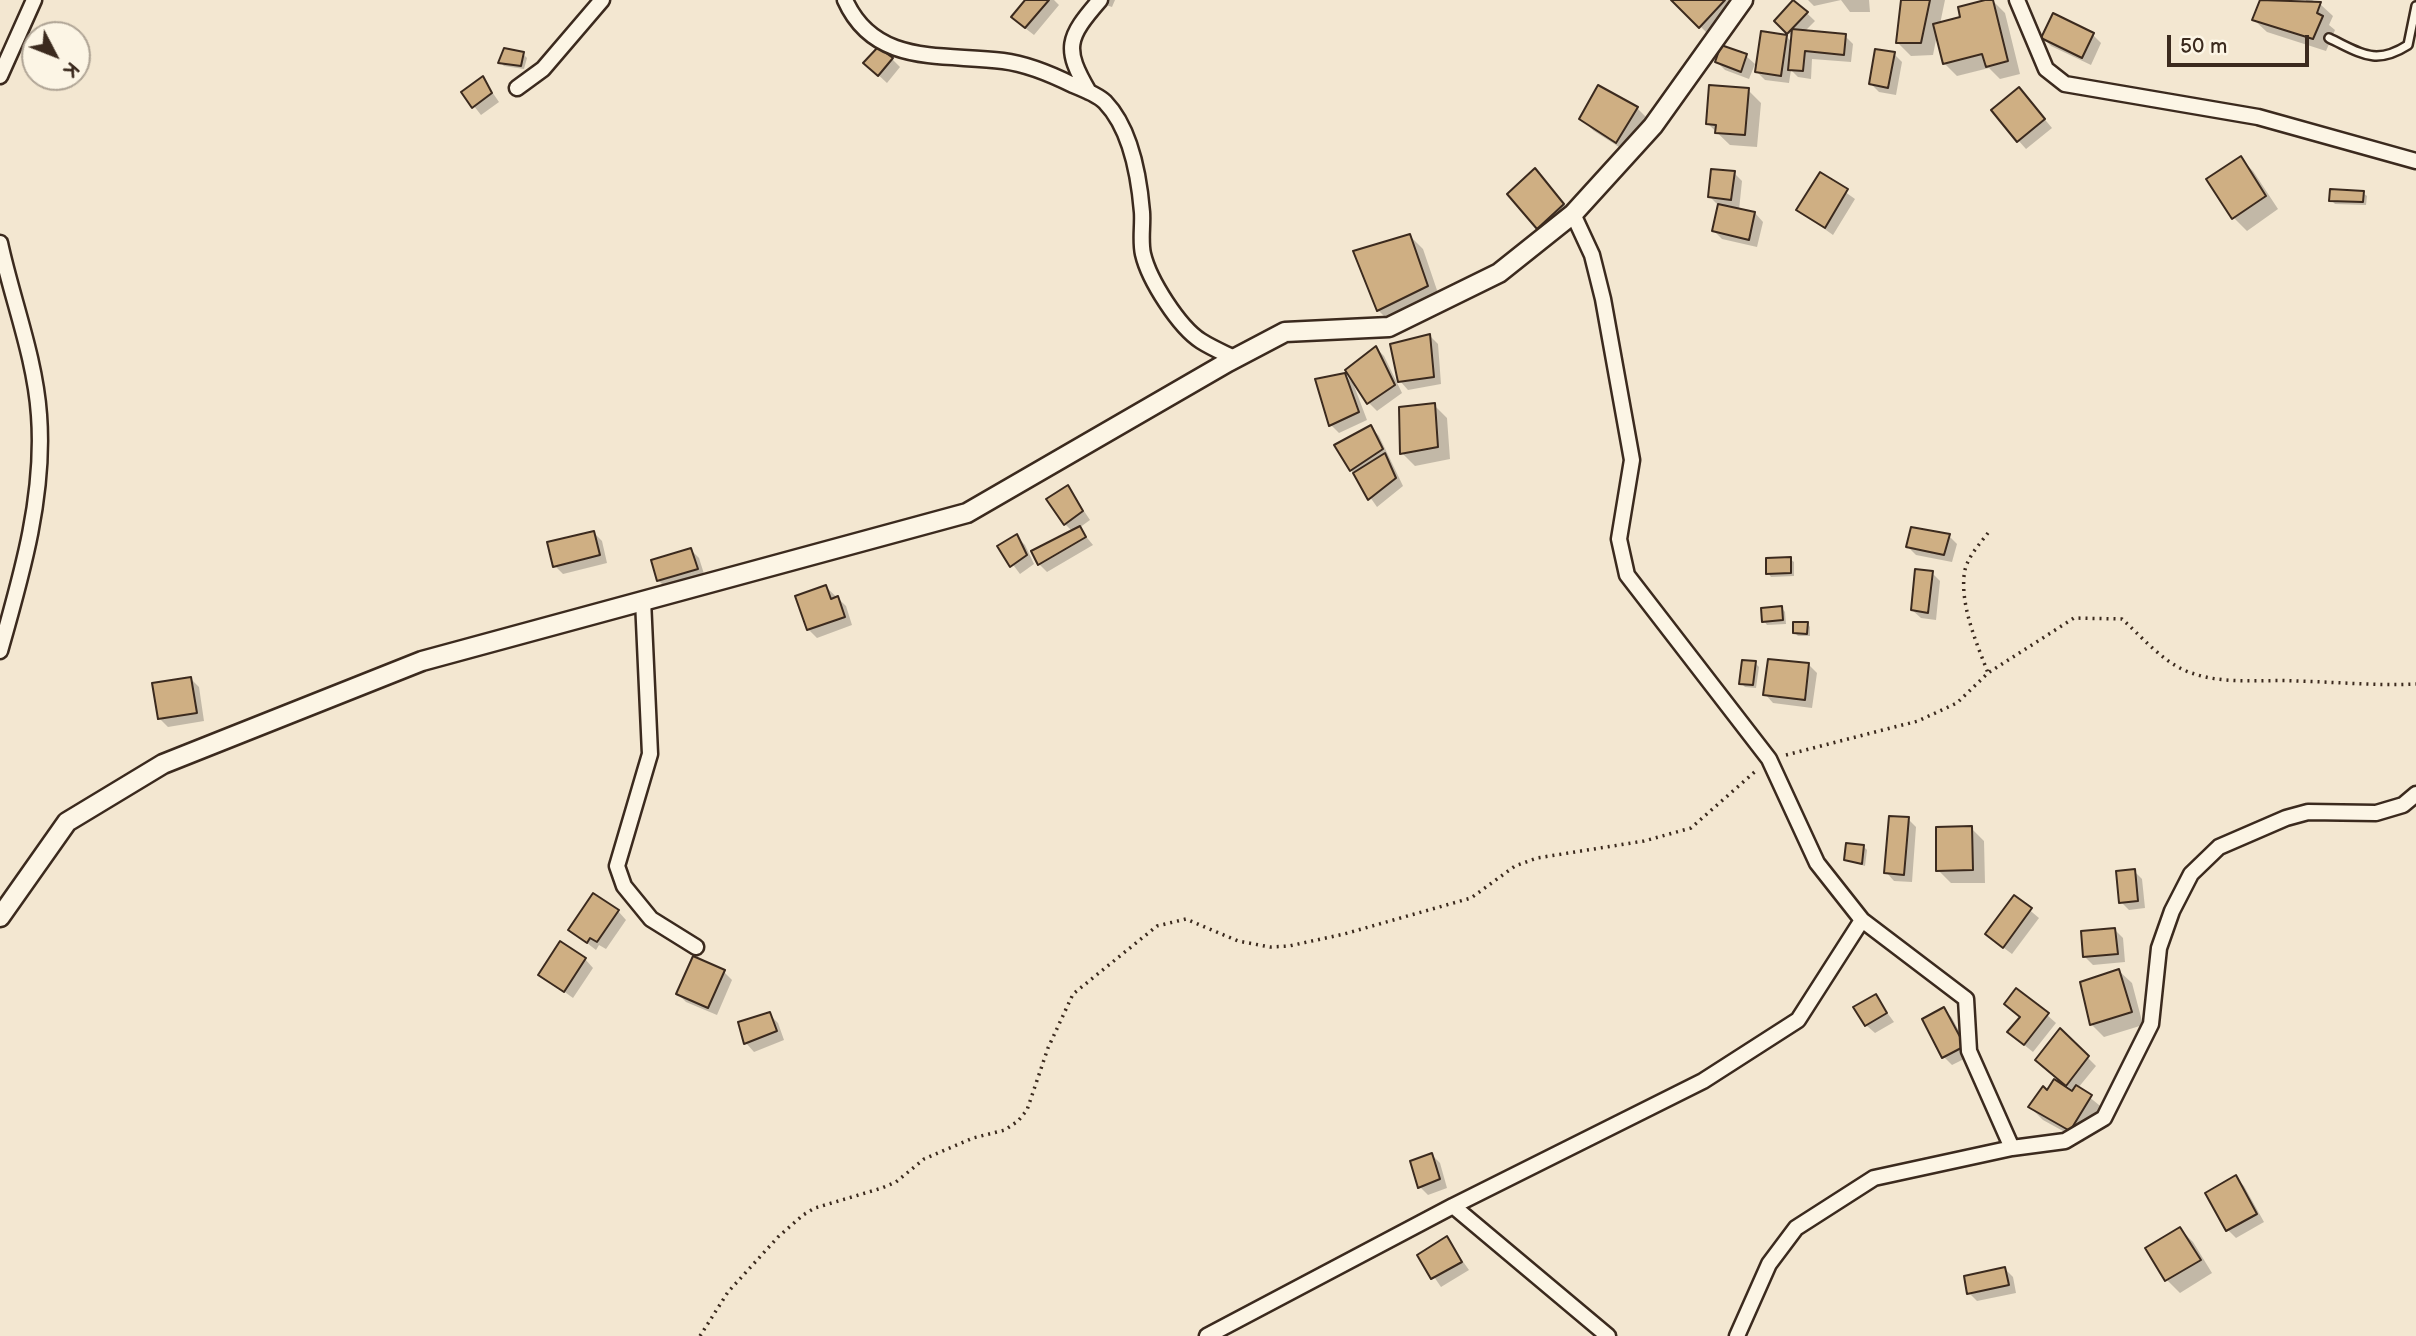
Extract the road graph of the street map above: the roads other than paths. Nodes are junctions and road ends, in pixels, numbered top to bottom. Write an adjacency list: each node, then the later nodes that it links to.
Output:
1 (34, 0): 9 (street)
2 (602, 0): 10 (street)
3 (845, 0): 11 (street)
4 (1100, 0): 11 (street)
5 (1743, 0): 13 (street)
6 (2017, 0): 12 (street)
7 (2416, 6): 8 (lane)
8 (2329, 38)
9 (0, 76)
10 (517, 89)
11 (1090, 93): 15 (street)
12 (2416, 161)
13 (1573, 215): 15 (street); 20 (street)
14 (0, 243): 17 (street)
15 (1234, 358): 16 (street)
16 (643, 600): 19 (street); 21 (street)
17 (0, 650)
18 (2416, 794): 22 (street)
19 (0, 917)
20 (1862, 920): 22 (street); 23 (street)
21 (696, 947)
22 (2012, 1148): 27 (street)
23 (1453, 1206): 24 (street); 26 (street)
24 (1223, 1333): 25 (street)
25 (1207, 1336)
26 (1608, 1336)
27 (1737, 1336)

